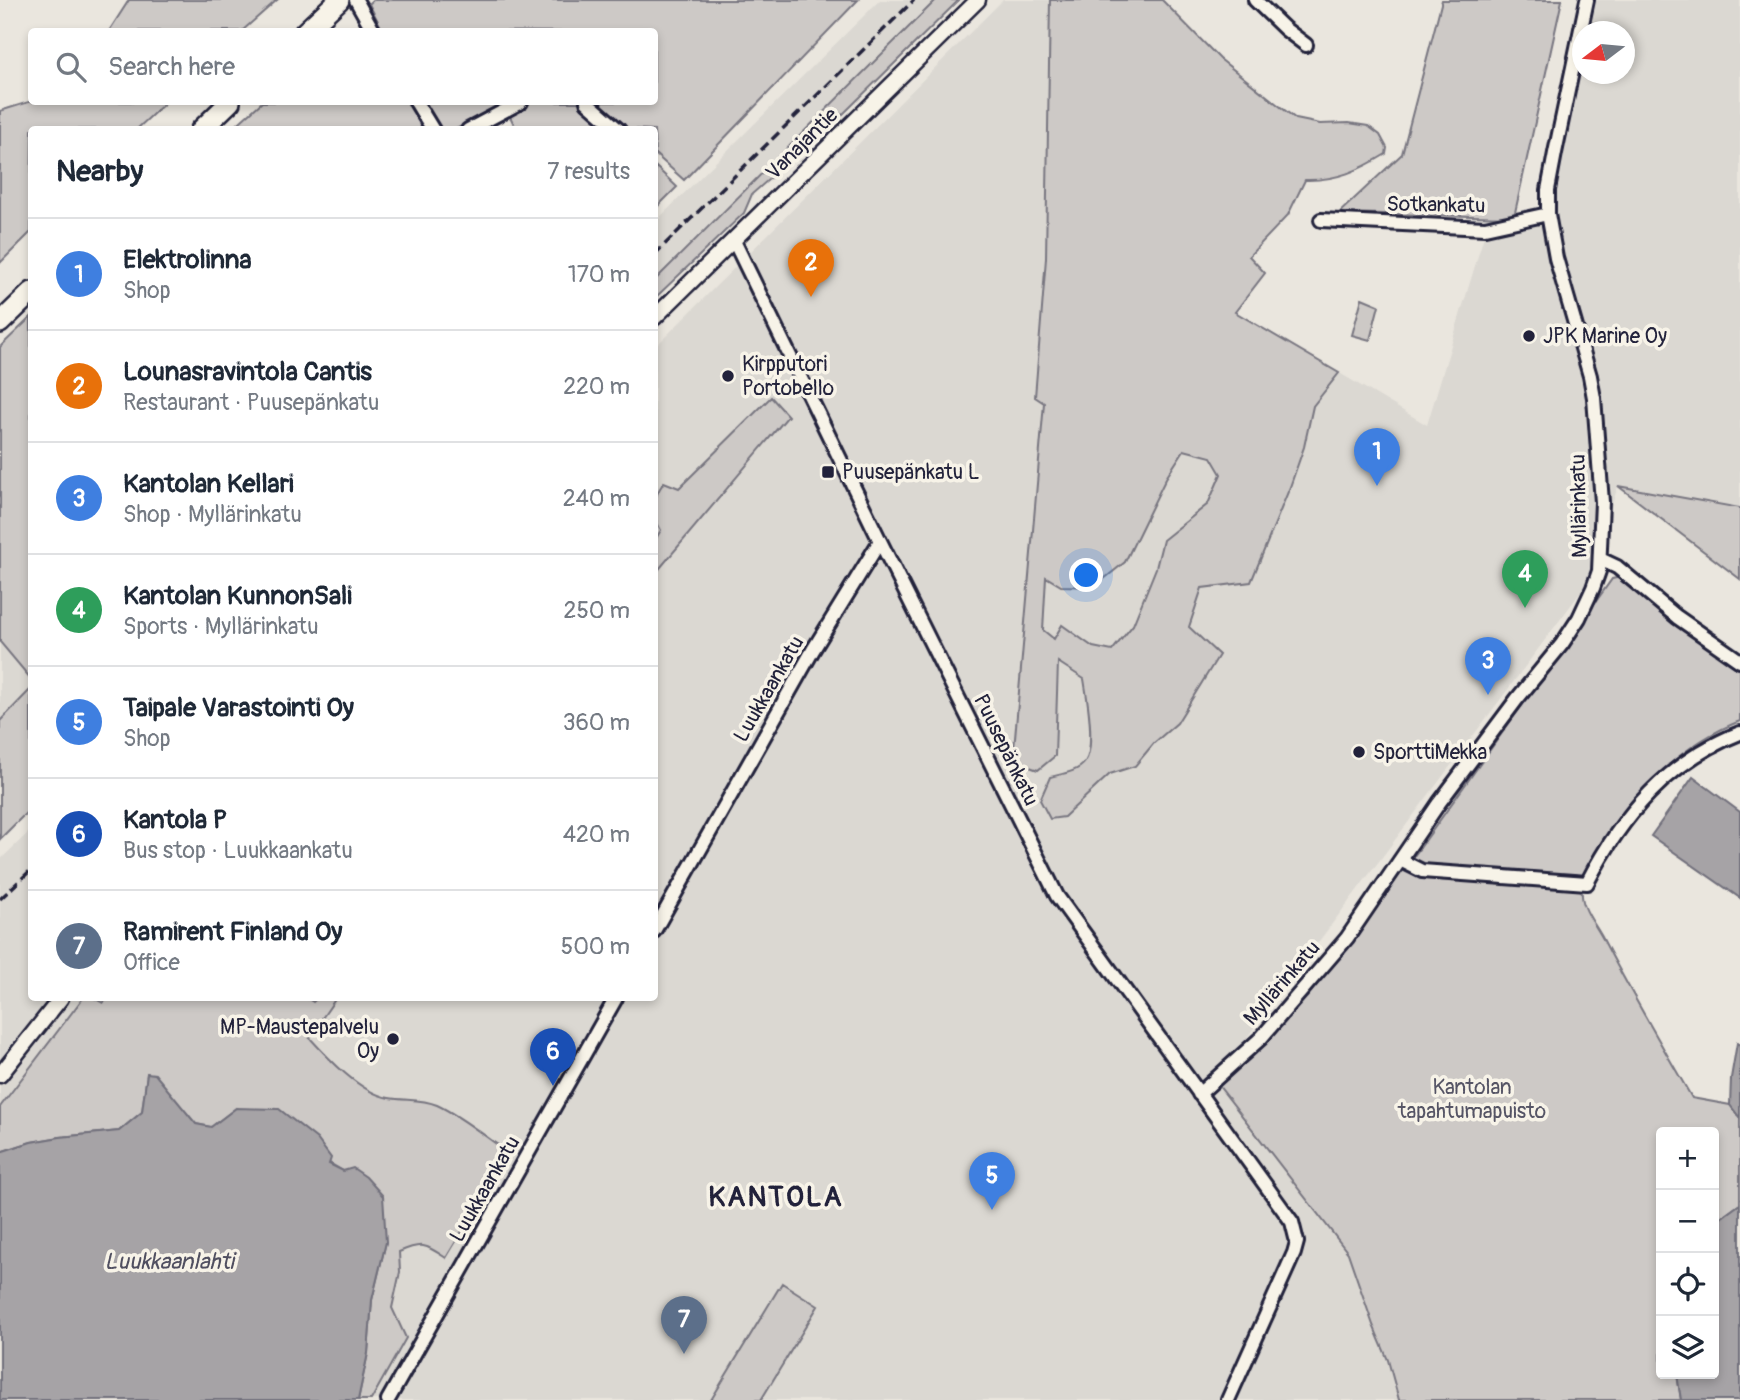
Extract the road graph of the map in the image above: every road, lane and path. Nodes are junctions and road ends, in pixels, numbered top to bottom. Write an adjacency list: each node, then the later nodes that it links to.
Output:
1 (339, 0): 6 (highway)
2 (356, 0): 7 (street)
3 (978, 0): 19 (street, Vanajantie)
4 (1255, 0): 8 (street)
5 (1587, 0): 17 (street, Myllärinkatu)
6 (309, 28)
7 (372, 28)
8 (1306, 45)
9 (227, 105): 13 (highway)
10 (418, 105): 14 (street)
11 (515, 105): 15 (street)
12 (590, 105): 16 (street)
13 (205, 126)
14 (431, 126)
15 (476, 126)
16 (614, 126)
17 (1548, 214): 18 (street, Sotkankatu); 24 (street, Myllärinkatu)
18 (1321, 220)
19 (734, 241): 21 (street, Vanajantie); 23 (street, Puusepänkatu)
20 (28, 296): 22 (highway)
21 (658, 314)
22 (0, 323)
23 (880, 541): 28 (street, Luukkaankatu); 32 (street, Puusepänkatu)
24 (1600, 559): 25 (street); 27 (street, Myllärinkatu)
25 (1740, 661)
26 (1740, 733): 27 (street)
27 (1400, 860): 32 (street, Myllärinkatu)
28 (658, 924)
29 (59, 1001): 31 (street)
30 (614, 1001): 33 (street, Luukkaankatu)
31 (0, 1075)
32 (1199, 1094): 34 (street, Puusepänkatu)
33 (388, 1400)
34 (1228, 1400)

